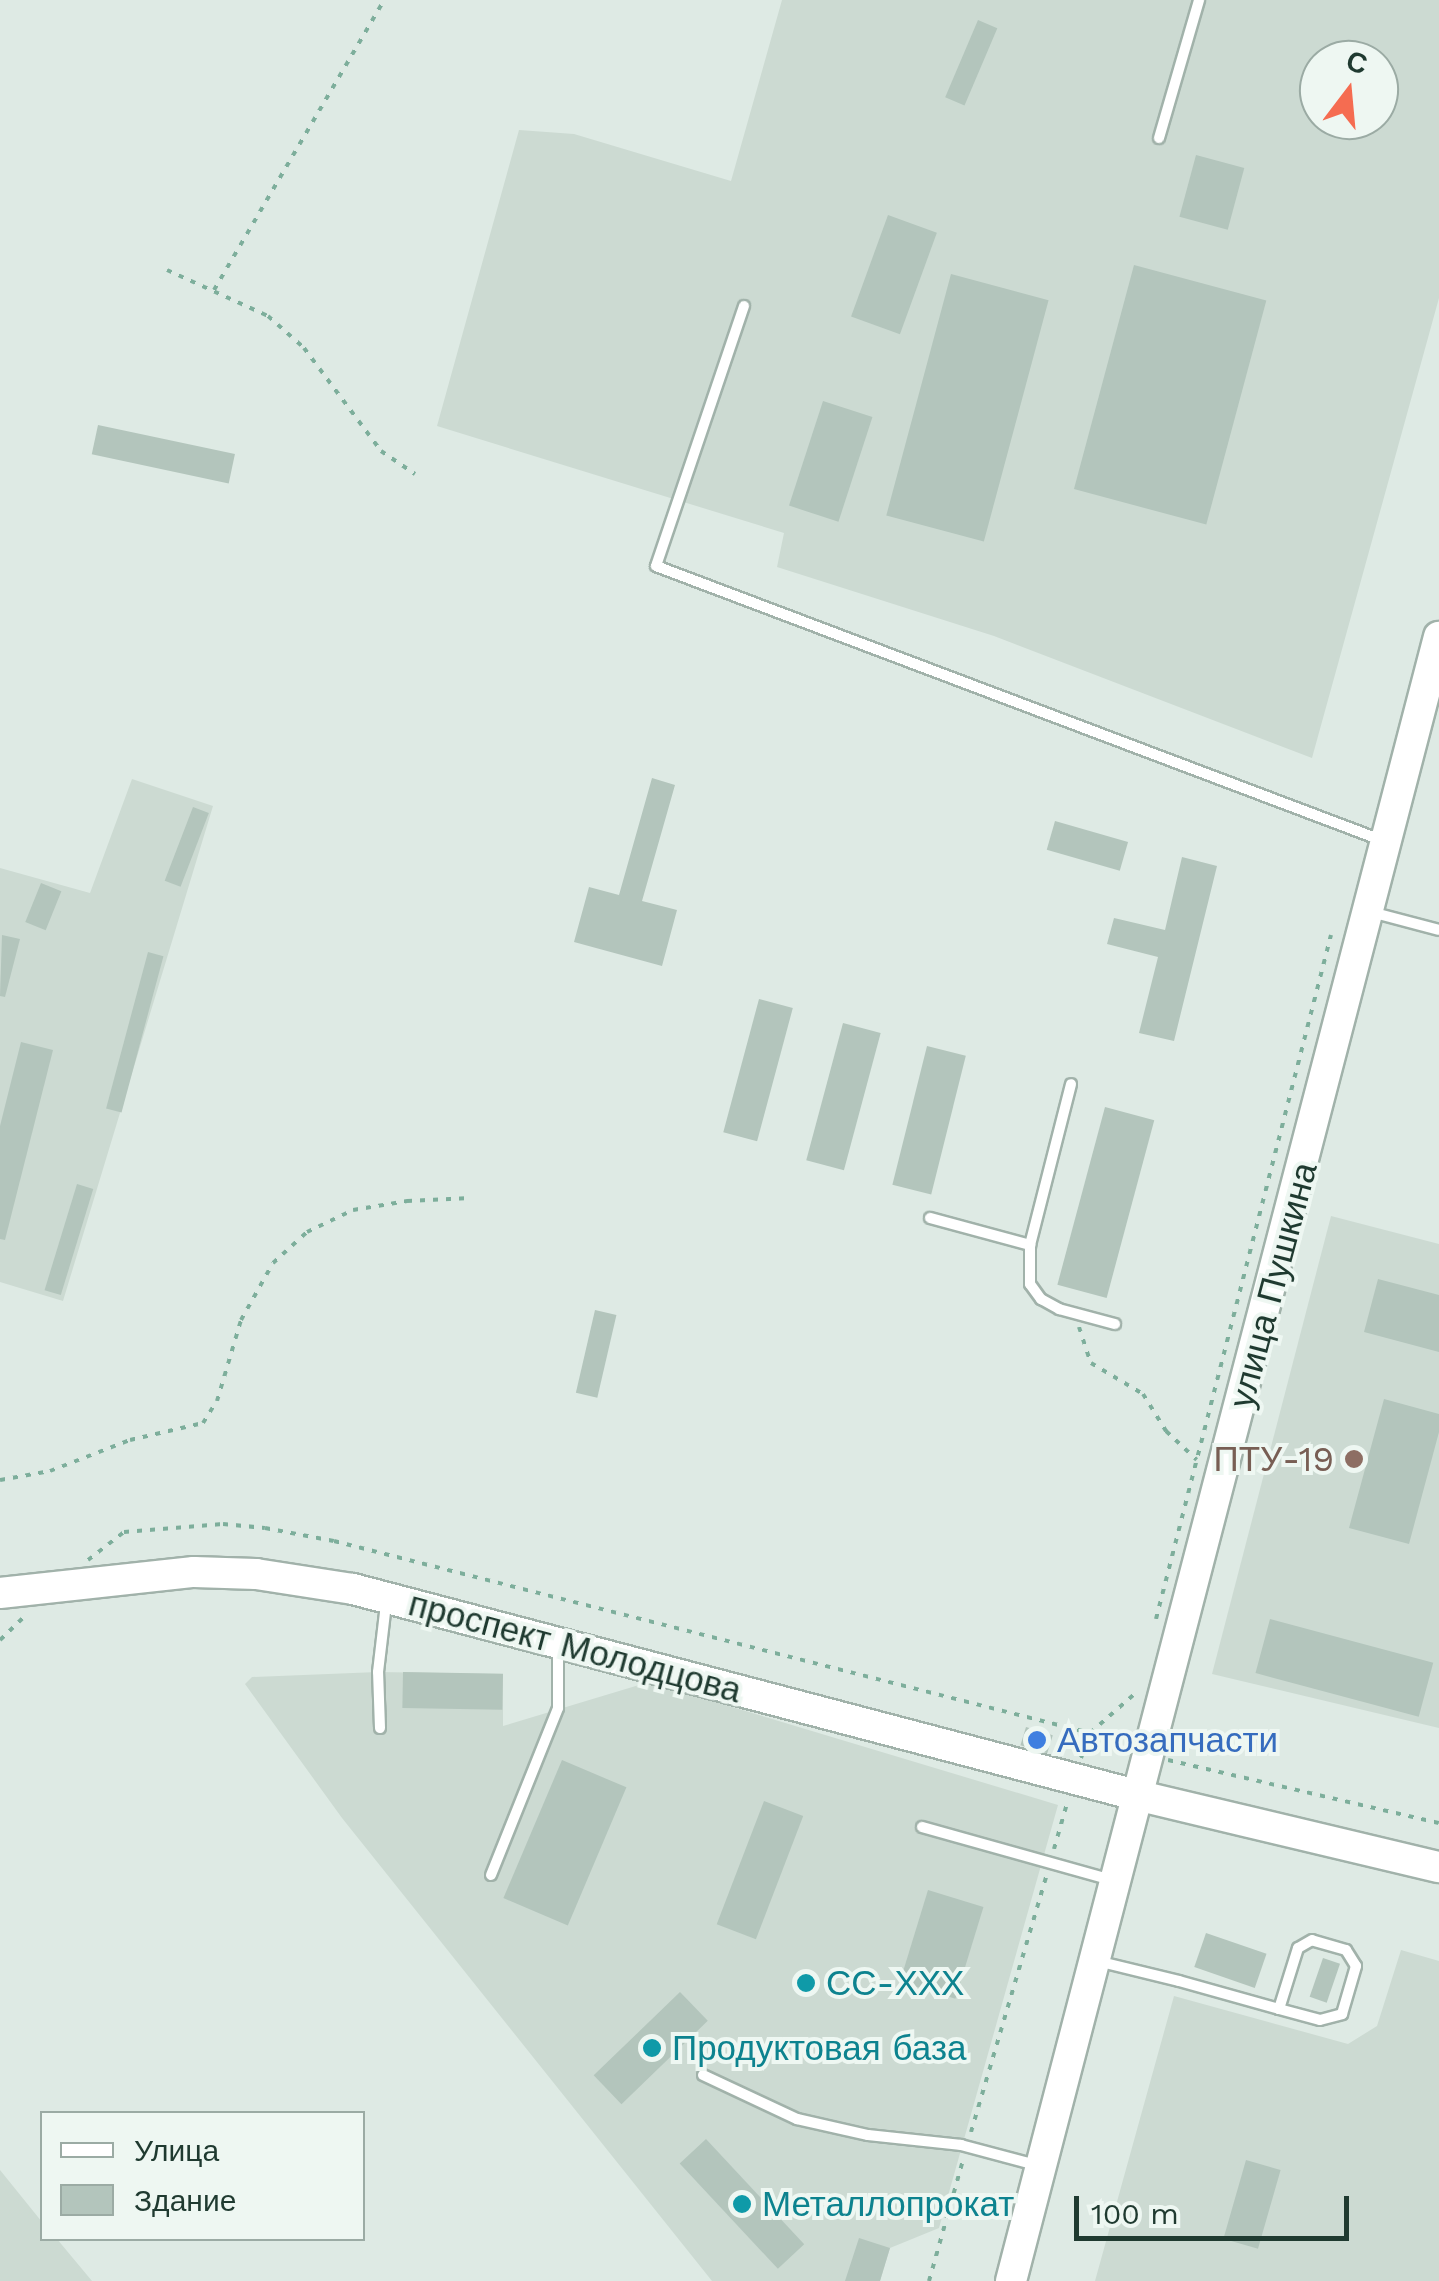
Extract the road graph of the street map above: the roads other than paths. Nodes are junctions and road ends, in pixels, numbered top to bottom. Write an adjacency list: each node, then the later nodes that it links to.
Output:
1 (1198, 0): 2 (lane)
2 (1159, 138)
3 (744, 306): 5 (lane)
4 (1439, 637): 5 (main road, улица Пушкина)
5 (1387, 842): 6 (main road, улица Пушкина)
6 (1370, 912): 7 (lane); 16 (main road, улица Пушкина)
7 (1439, 930)
8 (1071, 1084): 10 (lane)
9 (930, 1218): 10 (lane)
10 (1030, 1245): 11 (lane)
11 (1114, 1324)
12 (0, 1594): 13 (main road, проспект Молодцова)
13 (387, 1598): 14 (main road, проспект Молодцова); 15 (lane)
14 (558, 1642): 16 (main road, проспект Молодцова); 19 (lane)
15 (380, 1728)
16 (1140, 1796): 18 (main road, проспект Молодцова); 20 (main road, улица Пушкина)
17 (922, 1828): 20 (lane)
18 (1439, 1867)
19 (491, 1876)
20 (1118, 1881): 21 (main road, улица Пушкина)
21 (1096, 1961): 22 (lane); 24 (main road, улица Пушкина)
22 (1279, 2009): 22 (lane)
23 (703, 2074): 24 (lane)
24 (1042, 2166): 25 (main road, улица Пушкина)
25 (1011, 2281)

